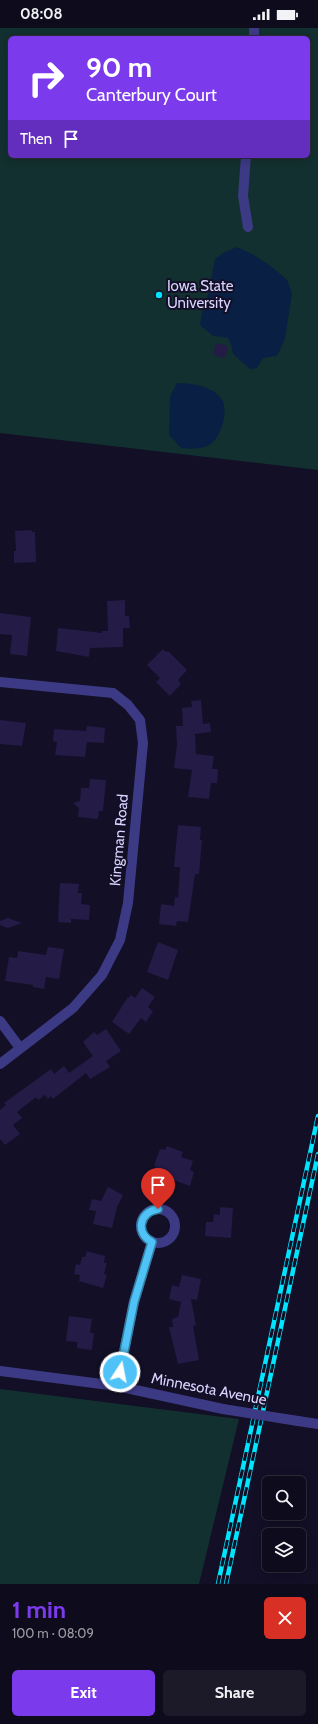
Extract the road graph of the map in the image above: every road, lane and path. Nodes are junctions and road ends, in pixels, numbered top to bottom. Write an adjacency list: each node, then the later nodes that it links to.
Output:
1 (246, 158): 2 (street)
2 (248, 226)
3 (0, 682): 5 (street, Kingman Road)
4 (0, 1021): 5 (street)
5 (20, 1048): 6 (street, Kingman Road)
6 (0, 1064)
7 (152, 1242): 9 (street)
8 (0, 1371): 9 (street, Minnesota Avenue)
9 (117, 1386): 10 (street, Minnesota Avenue, bridge)
10 (318, 1424)

